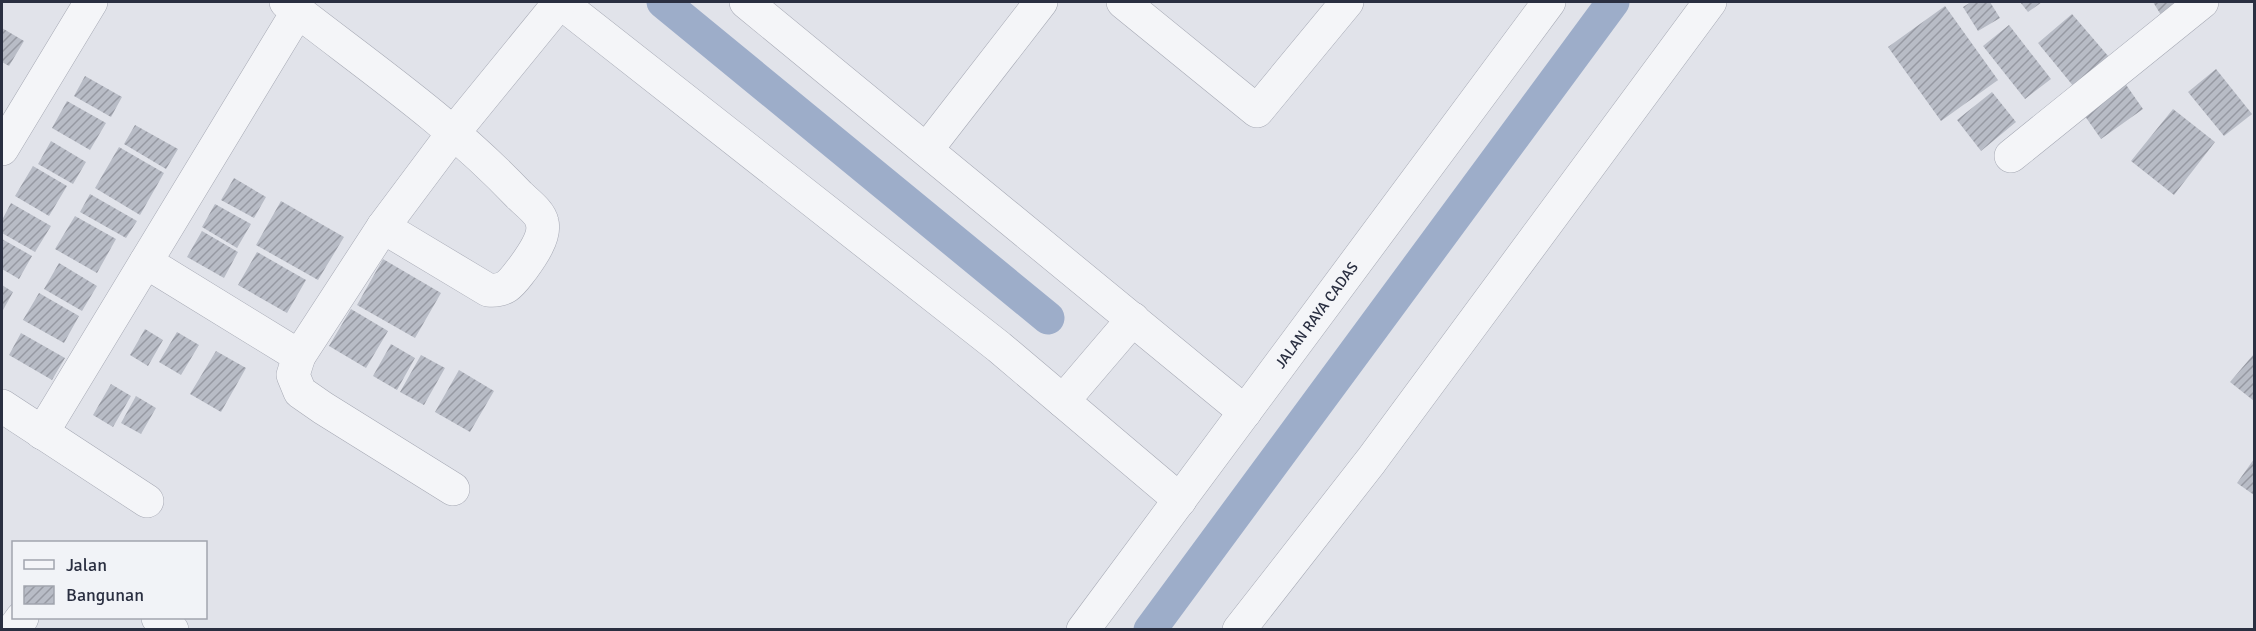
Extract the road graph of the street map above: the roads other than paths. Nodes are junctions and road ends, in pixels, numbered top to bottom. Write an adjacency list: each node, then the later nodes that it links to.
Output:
1 (91, 2): 12 (street)
2 (560, 2): 11 (street); 19 (street)
3 (746, 2): 13 (street)
4 (1041, 2): 13 (street)
5 (1347, 2): 9 (street)
6 (1549, 2): 21 (street, JALAN RAYA CADAS)
7 (1710, 2): 29 (street)
8 (2202, 2): 14 (street)
9 (1135, 5)
10 (292, 6): 11 (street); 16 (street)
11 (454, 132): 15 (street); 15 (street)
12 (2, 149)
13 (927, 149): 17 (street)
14 (2011, 156)
15 (383, 227): 18 (street)
16 (146, 262): 18 (street); 22 (street)
17 (1133, 319): 19 (street); 21 (street)
18 (299, 356): 23 (street)
19 (1063, 401): 24 (street)
20 (2, 406): 22 (street)
21 (1245, 412): 24 (street, JALAN RAYA CADAS)
22 (42, 434): 25 (street)
23 (453, 489)
24 (1180, 500): 28 (street, JALAN RAYA CADAS)
25 (147, 501)
26 (159, 619): 27 (street)
27 (172, 630)
28 (1083, 630)
29 (1239, 630)

